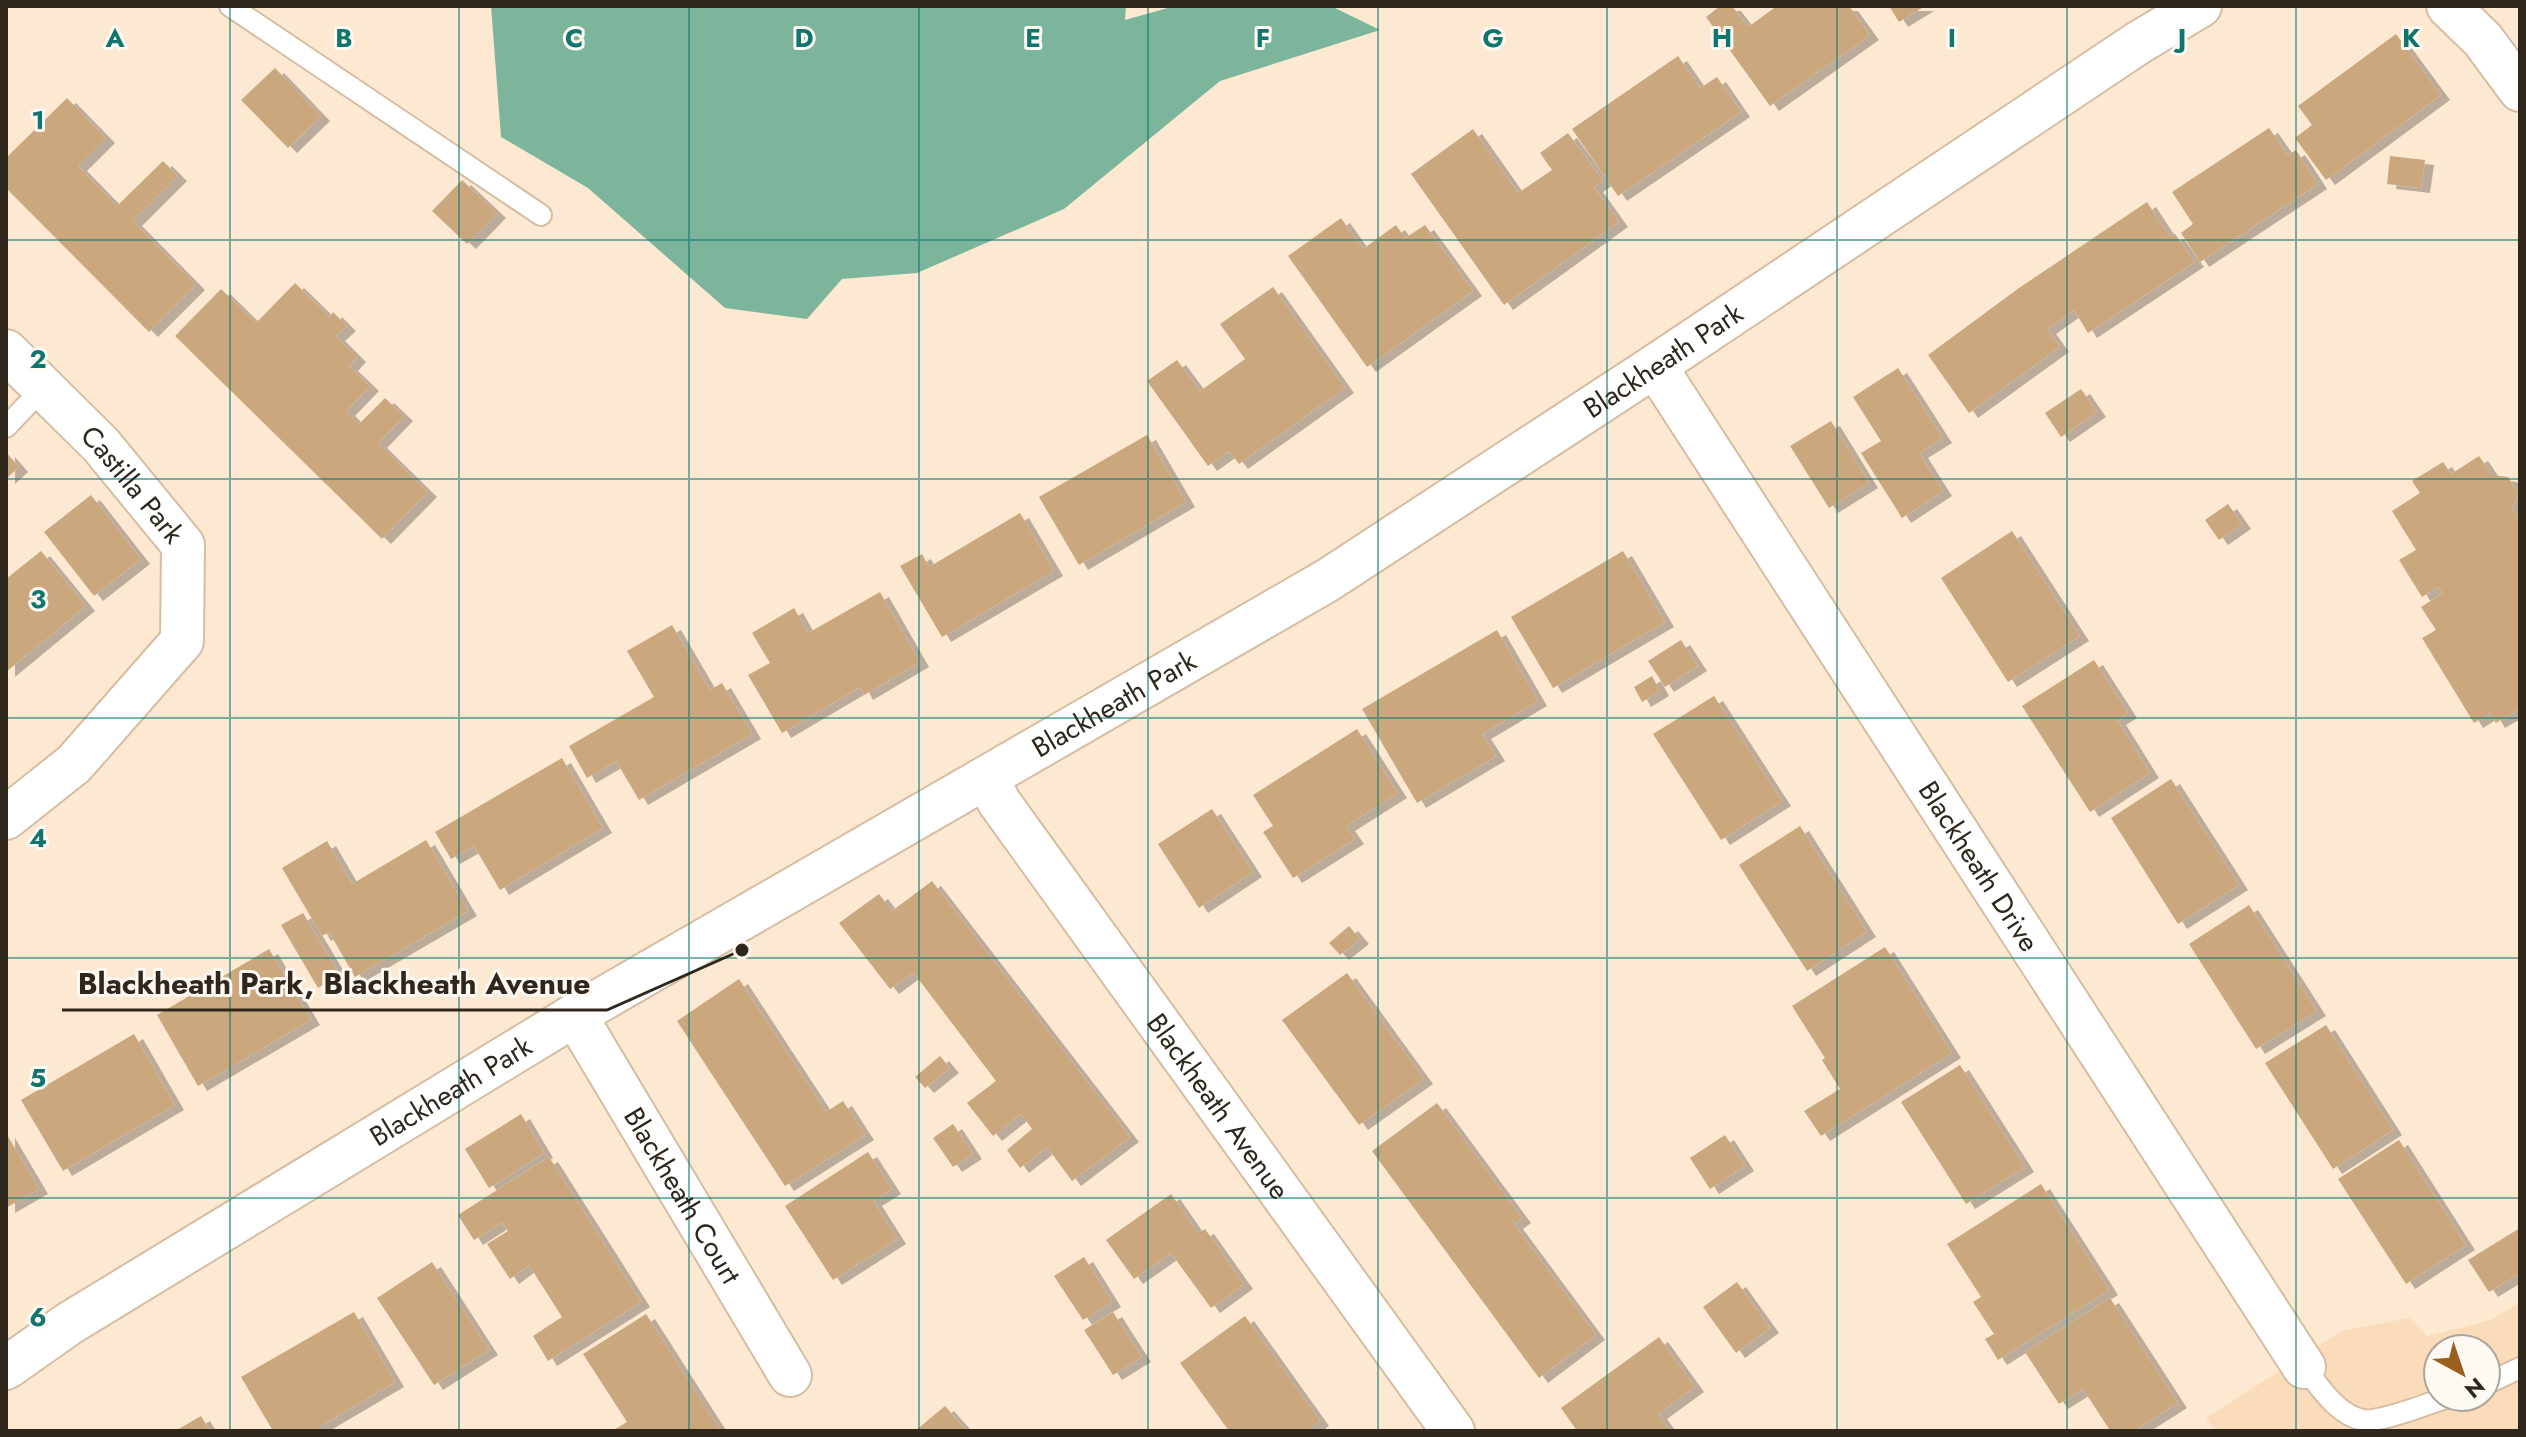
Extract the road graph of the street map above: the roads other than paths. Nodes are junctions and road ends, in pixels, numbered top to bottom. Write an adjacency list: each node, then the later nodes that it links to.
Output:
1 (230, 6): 5 (lane)
2 (2200, 6): 7 (street, Blackheath Park)
3 (2448, 6): 4 (street)
4 (2520, 90)
5 (541, 215)
6 (6, 351): 8 (street, Castilla Park)
7 (1655, 366): 10 (street, Blackheath Park); 13 (street, Blackheath Drive)
8 (44, 387): 9 (lane); 11 (street, Castilla Park)
9 (6, 427)
10 (987, 778): 12 (street, Blackheath Park); 17 (street, Blackheath Avenue)
11 (6, 818)
12 (575, 1015): 14 (street, Blackheath Park); 15 (street, Blackheath Court)
13 (2304, 1367): 16 (lane)
14 (6, 1368)
15 (790, 1375)
16 (2422, 1406)
17 (1453, 1431)

